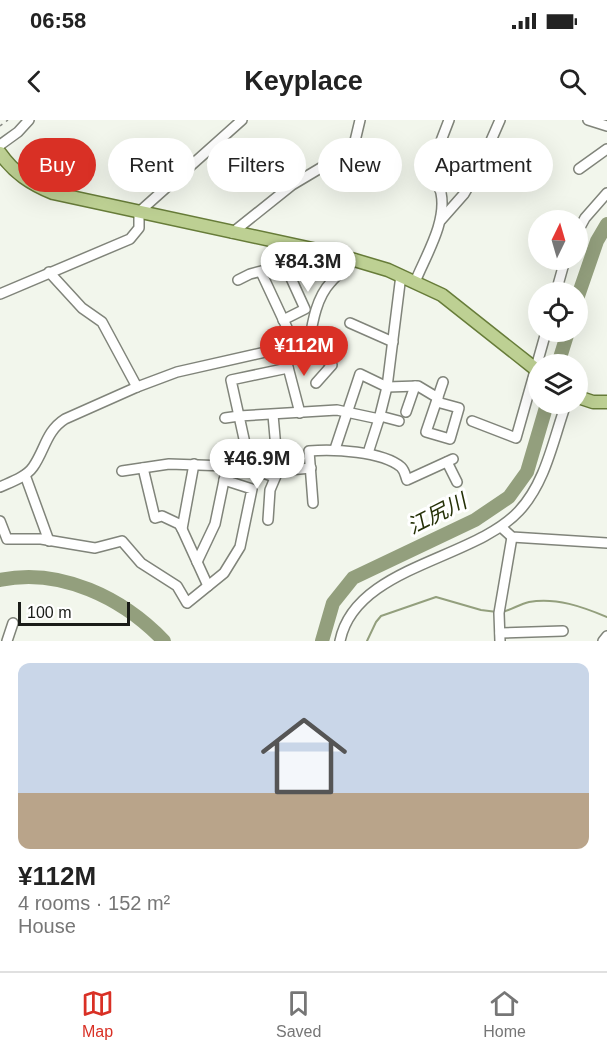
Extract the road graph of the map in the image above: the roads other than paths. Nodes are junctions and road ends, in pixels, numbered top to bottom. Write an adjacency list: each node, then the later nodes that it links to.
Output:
1 (29, 120): 8 (street)
2 (242, 120): 13 (street)
3 (360, 120): 16 (street)
4 (449, 120): 15 (street)
5 (499, 120): 15 (street)
6 (588, 120): 7 (street)
7 (607, 126)
8 (0, 145)
9 (607, 149): 11 (street)
10 (0, 153): 13 (main road)
11 (579, 170)
12 (607, 193): 14 (street)
13 (139, 212): 16 (main road); 20 (street)
14 (588, 215)
15 (441, 220): 24 (street)
16 (232, 233): 17 (main road)
17 (331, 254): 18 (main road); 19 (street)
18 (355, 259): 22 (main road); 31 (street)
19 (285, 265): 21 (street); 26 (street)
20 (49, 272): 25 (street); 37 (street)
21 (261, 272): 23 (street); 26 (street)
22 (401, 276): 24 (main road); 28 (street)
23 (238, 280)
24 (415, 282): 32 (main road)
25 (0, 294)
26 (283, 320): 29 (street)
27 (350, 323): 28 (street)
28 (393, 342): 38 (street)
29 (296, 347): 30 (street); 31 (street)
30 (283, 348): 33 (street); 37 (street)
31 (308, 349): 35 (street)
32 (528, 363)
33 (288, 368): 44 (street); 47 (street)
34 (443, 382): 36 (street)
35 (316, 383)
36 (415, 386): 38 (street); 43 (street)
37 (137, 387): 61 (street)
38 (387, 387): 42 (street); 49 (street)
39 (588, 400): 41 (main road)
40 (528, 402): 51 (street)
41 (607, 402)
42 (348, 411): 44 (street); 49 (street); 52 (street)
43 (406, 412)
44 (300, 413): 46 (street)
45 (563, 414): 70 (street)
46 (273, 415): 47 (street); 60 (street)
47 (239, 417): 48 (street); 56 (street)
48 (225, 418)
49 (379, 418): 50 (street); 53 (street)
50 (399, 421)
51 (472, 421)
52 (335, 449): 53 (street); 58 (street)
53 (368, 453): 63 (street)
54 (194, 464): 55 (street); 57 (street); 71 (street)
55 (226, 466): 56 (street); 62 (street)
56 (244, 466): 60 (street)
57 (143, 468): 59 (street); 71 (street)
58 (311, 468): 60 (street); 67 (street)
59 (122, 471)
60 (277, 474): 68 (street)
61 (25, 475): 66 (street); 74 (street)
62 (224, 480): 76 (street); 77 (street)
63 (407, 480): 64 (street); 65 (street)
64 (457, 482)
65 (397, 486)
66 (0, 487)
67 (313, 503)
68 (268, 520)
69 (0, 521): 73 (street)
70 (501, 526): 72 (street); 83 (street)
71 (182, 529): 76 (street)
72 (512, 537): 75 (street); 81 (street)
73 (3, 541): 74 (street)
74 (49, 541): 77 (street)
75 (607, 543)
76 (197, 562): 77 (street)
77 (208, 586)
78 (13, 623): 82 (street)
79 (563, 631): 81 (street)
80 (607, 636): 84 (street)
81 (500, 637)
82 (7, 641)
83 (340, 641)
84 (603, 641)

